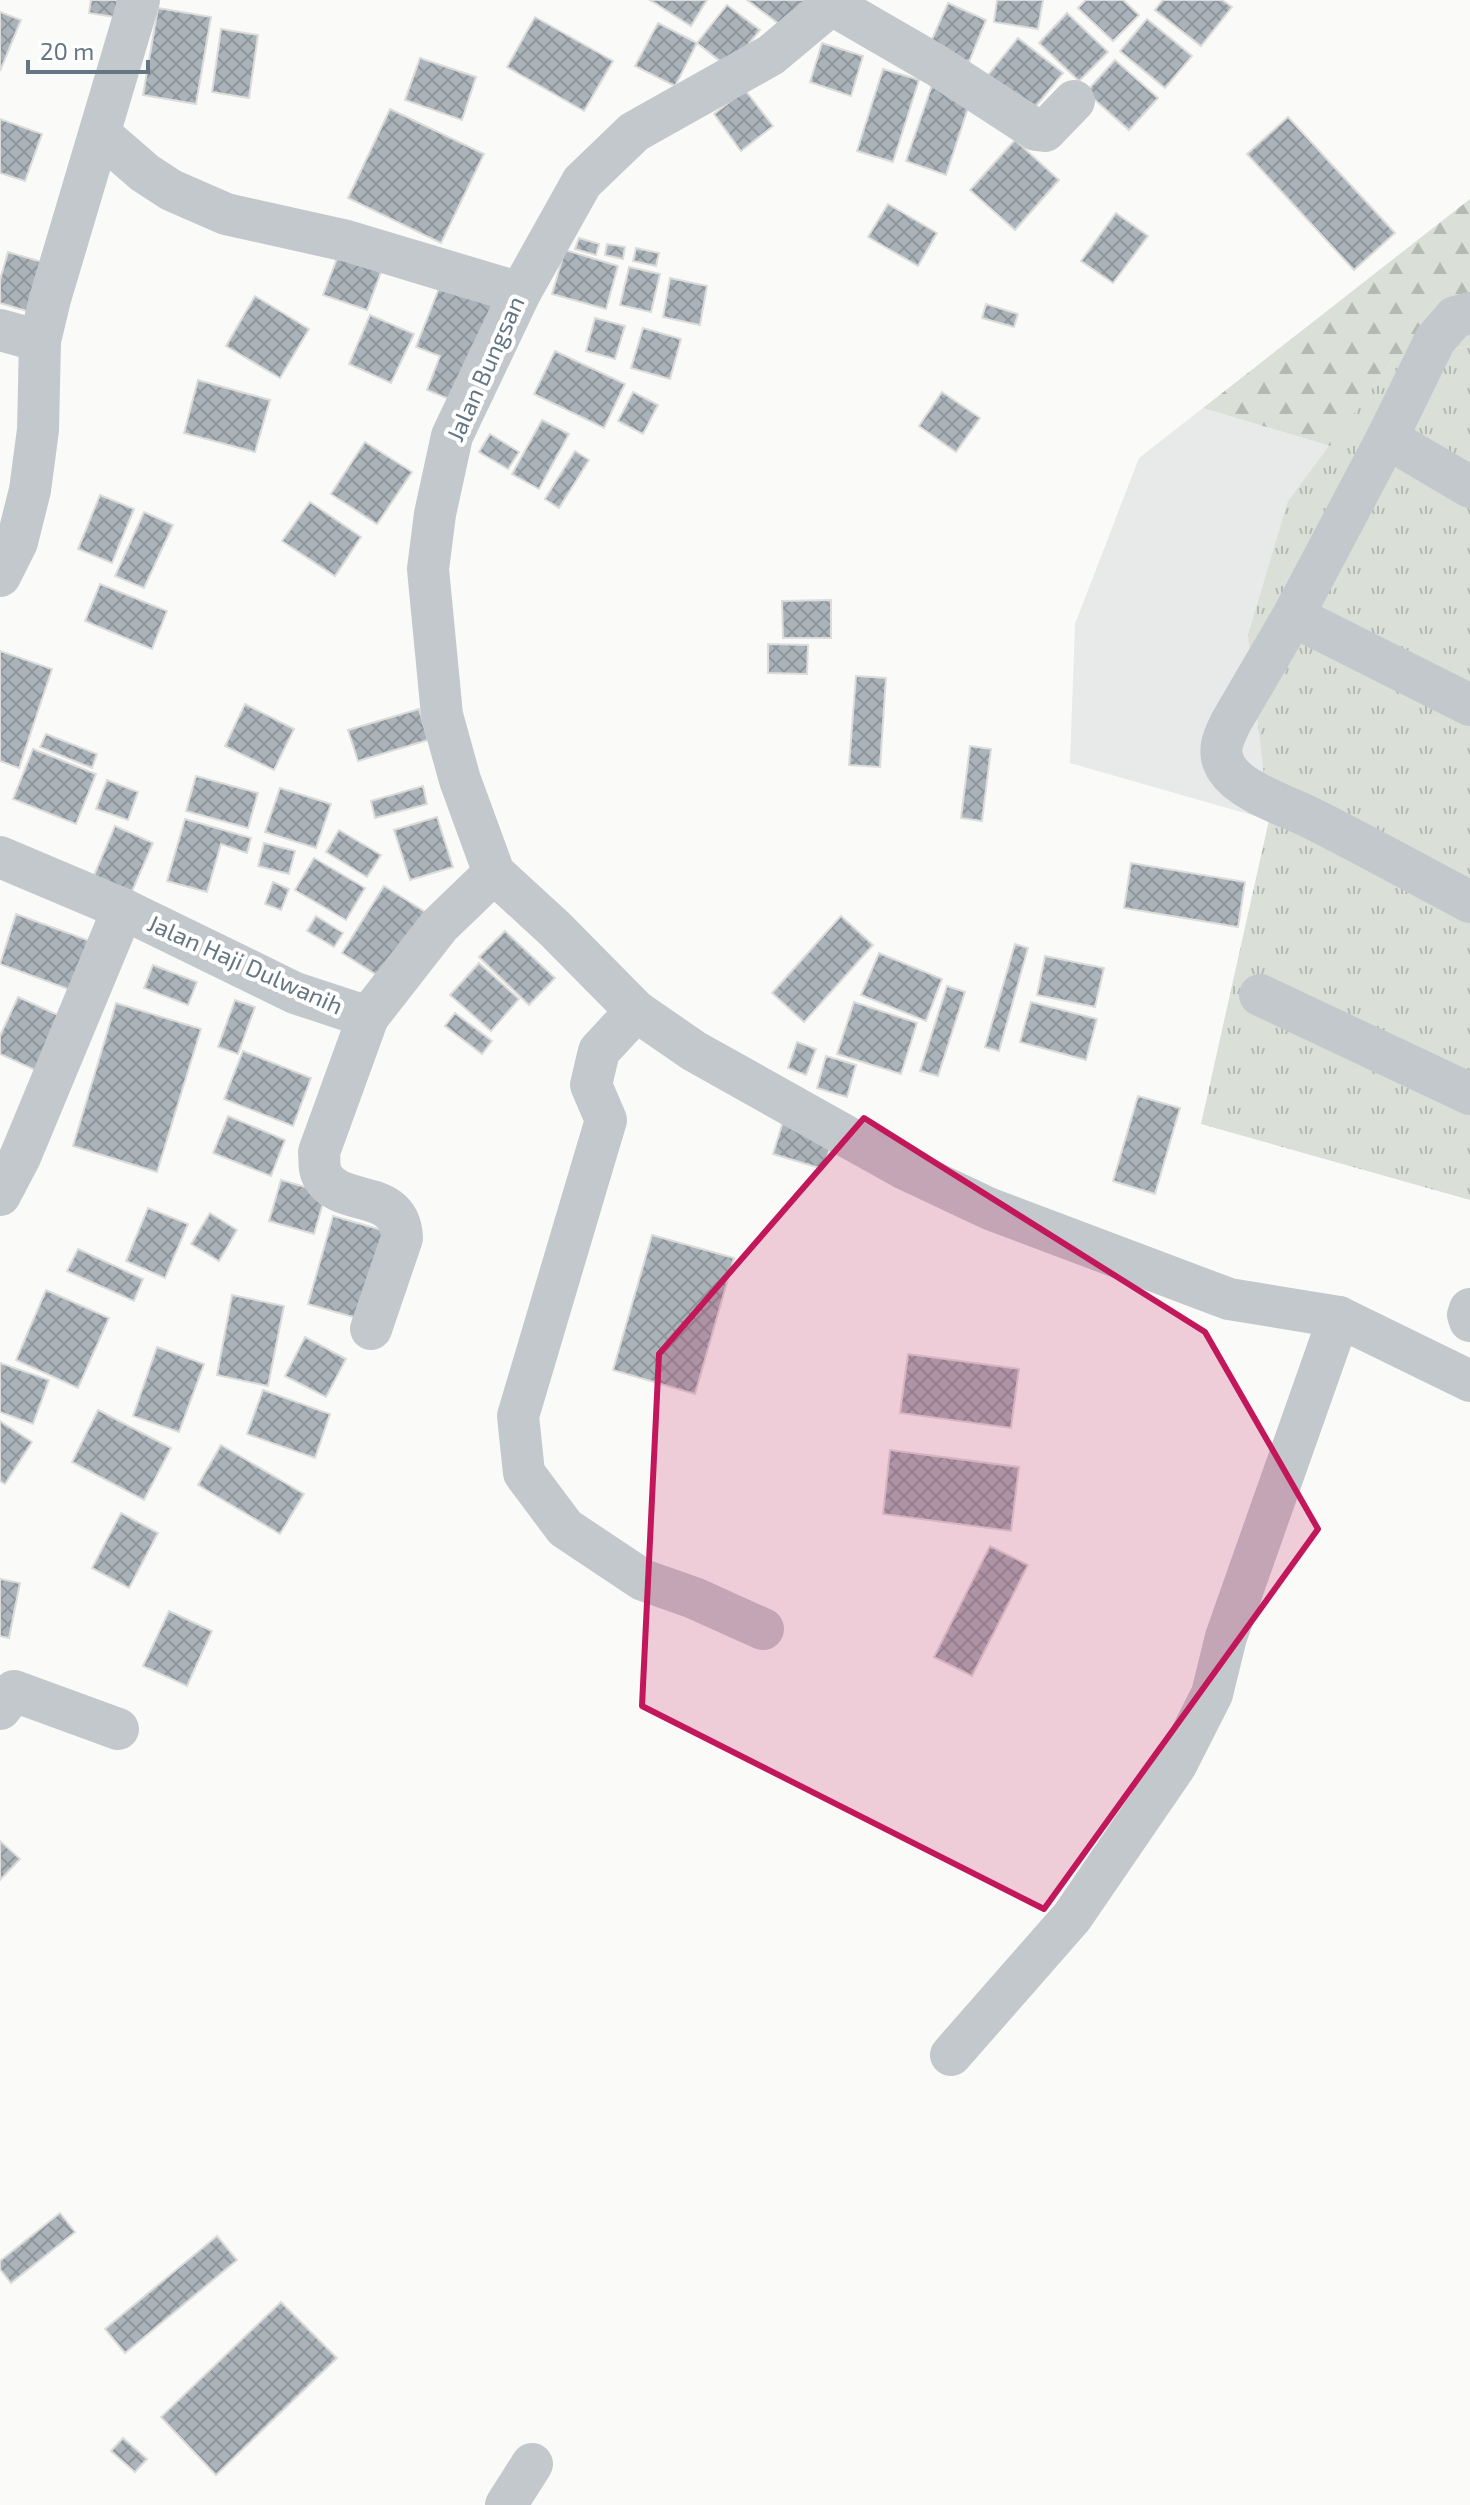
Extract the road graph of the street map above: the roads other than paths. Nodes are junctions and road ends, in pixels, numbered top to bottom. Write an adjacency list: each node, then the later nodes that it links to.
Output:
1 (139, 0): 4 (street)
2 (830, 2): 3 (street); 5 (street, Jalan Bungsan)
3 (1074, 101)
4 (101, 135): 5 (street); 8 (street)
5 (520, 293): 15 (street, Jalan Bungsan)
6 (1470, 313): 9 (street)
7 (0, 330): 8 (street)
8 (40, 341): 11 (street)
9 (1387, 438): 10 (street); 12 (street)
10 (1470, 487)
11 (0, 576)
12 (1293, 616): 13 (street); 16 (street)
13 (1470, 705)
14 (0, 857): 17 (street, Jalan Haji Dulwanih)
15 (494, 873): 19 (street); 20 (street, Jalan Haji Dulwanih)
16 (1470, 902)
17 (123, 909): 20 (street, Jalan Haji Dulwanih); 22 (street)
18 (1260, 995): 21 (street)
19 (636, 1011): 24 (street); 28 (street)
20 (368, 1017): 26 (street)
21 (1470, 1094)
22 (0, 1195)
23 (1470, 1309): 25 (street)
24 (1339, 1317): 27 (street); 31 (street)
25 (1470, 1321)
26 (371, 1329)
27 (1467, 1371)
28 (763, 1629)
29 (0, 1709): 30 (street)
30 (118, 1729)
31 (951, 2055)
32 (532, 2464): 33 (street)
33 (506, 2505)

